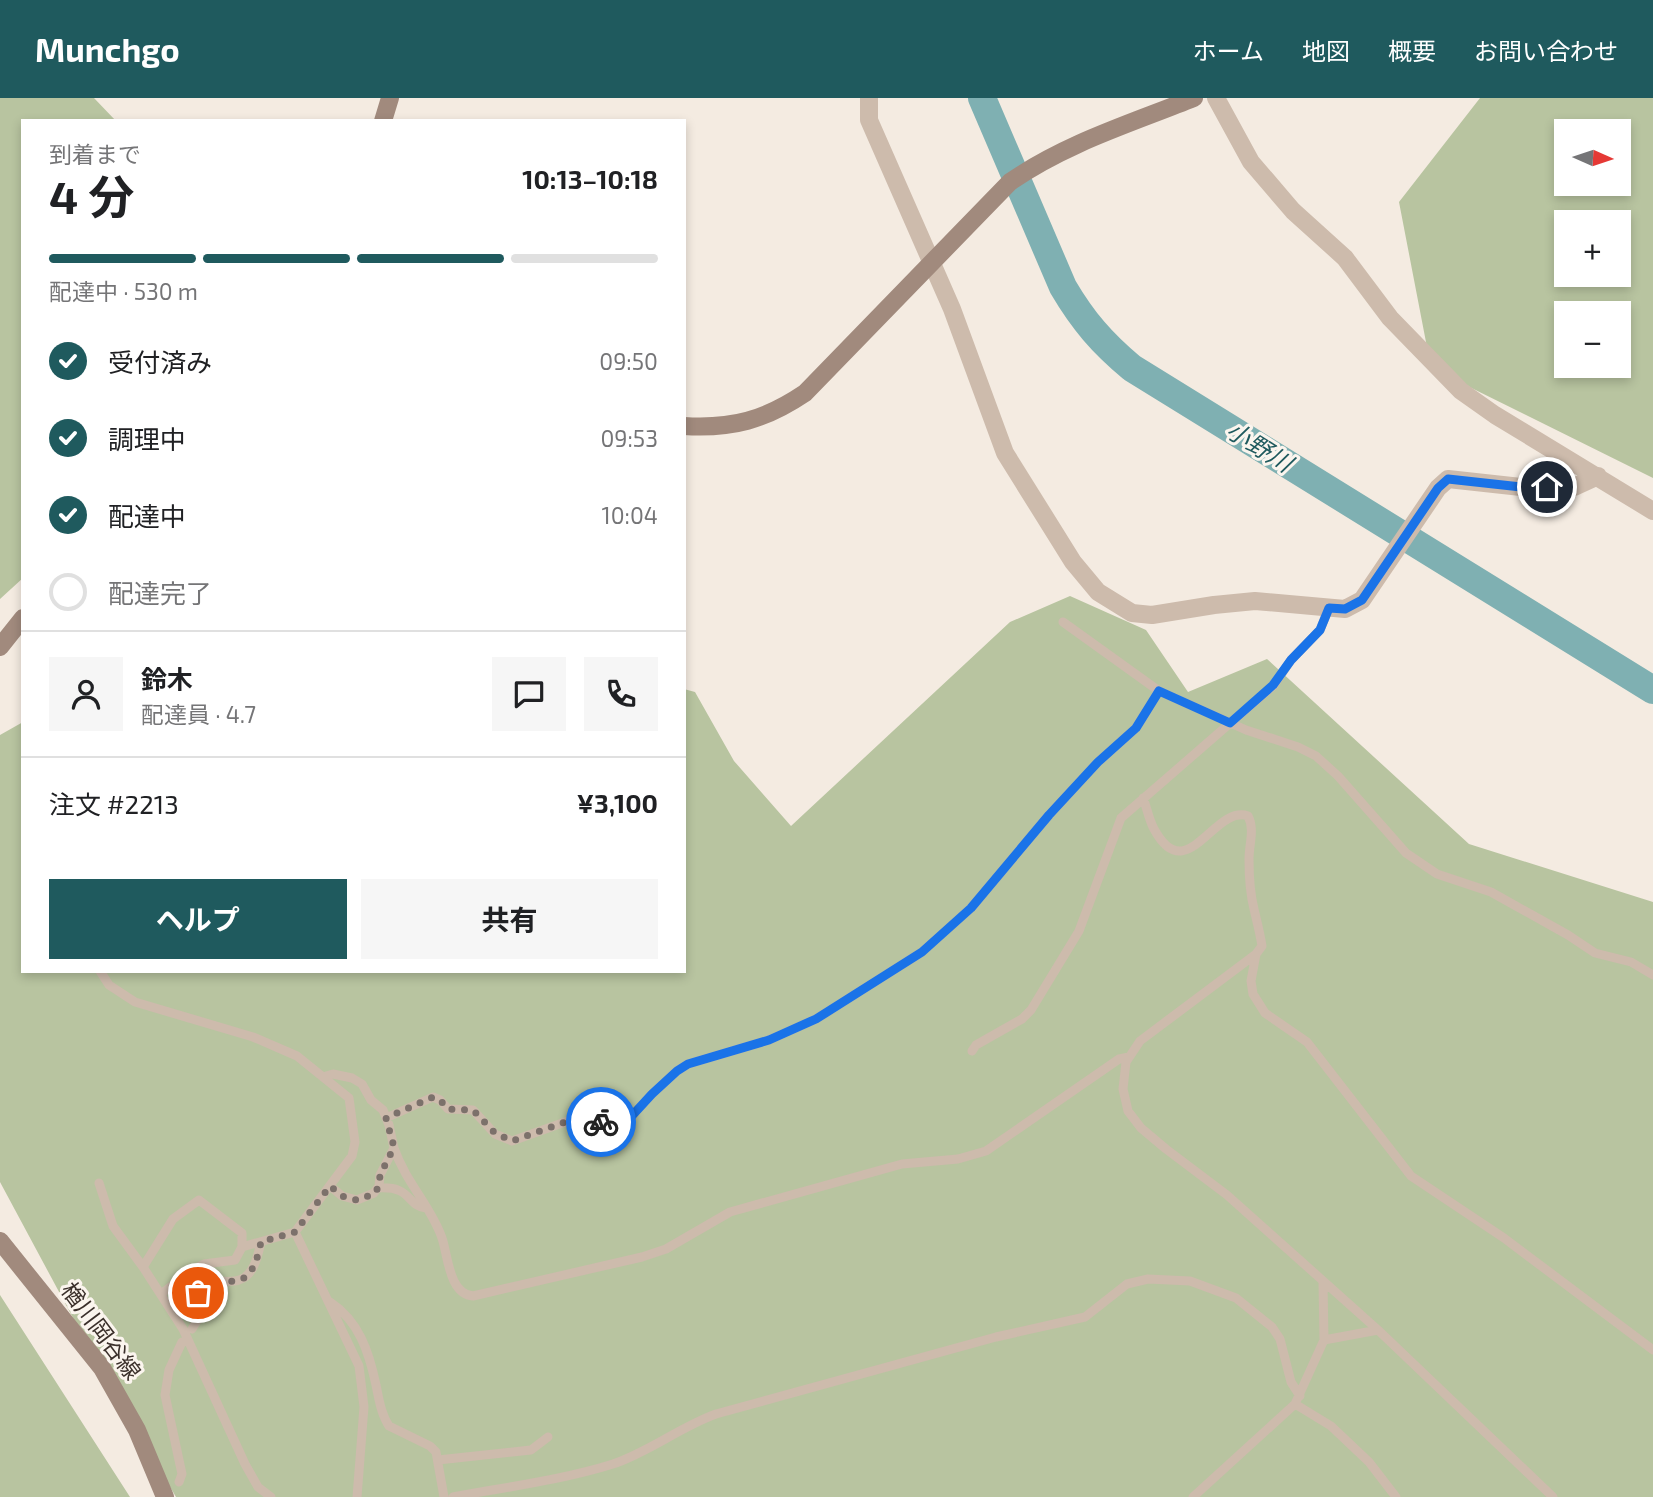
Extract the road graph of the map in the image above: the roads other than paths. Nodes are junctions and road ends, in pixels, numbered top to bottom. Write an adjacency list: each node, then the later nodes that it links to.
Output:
1 (390, 98): 5 (street)
2 (869, 98): 6 (street)
3 (1194, 98): 6 (street)
4 (1216, 98): 8 (street)
5 (384, 119)
6 (932, 262): 7 (street); 10 (street)
7 (686, 426)
8 (1598, 476): 9 (street); 10 (street)
9 (1653, 511)
10 (1329, 608): 15 (lane)
11 (21, 621): 13 (street)
12 (1063, 622): 14 (lane)
13 (0, 647)
14 (1159, 691): 15 (lane); 23 (lane)
15 (1230, 723): 16 (lane); 19 (lane)
16 (1143, 798): 17 (lane); 20 (lane)
17 (1255, 954): 21 (lane); 41 (lane)
18 (101, 973): 22 (lane)
19 (1653, 975)
20 (972, 1051)
21 (1129, 1057): 28 (lane); 34 (lane)
22 (323, 1077): 23 (lane); 26 (lane)
23 (386, 1118): 24 (lane)
24 (394, 1147): 27 (lane); 28 (lane)
25 (99, 1183): 33 (lane)
26 (330, 1186): 27 (lane); 29 (lane)
27 (378, 1188): 28 (lane)
28 (426, 1208)
29 (295, 1232): 31 (lane); 36 (lane)
30 (0, 1241): 46 (street, 楢川岡谷線)
31 (261, 1242): 32 (lane); 37 (lane)
32 (242, 1247): 33 (lane); 35 (lane)
33 (143, 1266): 35 (lane)
34 (1323, 1281): 38 (lane); 39 (lane)
35 (161, 1294): 47 (lane)
36 (328, 1301): 44 (lane); 48 (lane)
37 (192, 1329)
38 (1378, 1330): 39 (lane); 53 (lane)
39 (1324, 1340): 42 (lane)
40 (182, 1342): 45 (lane)
41 (1653, 1350)
42 (1297, 1400): 50 (lane); 51 (lane); 52 (lane)
43 (548, 1437): 44 (lane)
44 (438, 1460): 49 (lane)
45 (179, 1482)
46 (165, 1497)
47 (271, 1497)
48 (358, 1497)
49 (444, 1497)
50 (453, 1497)
51 (1193, 1497)
52 (1396, 1497)
53 (1553, 1497)

